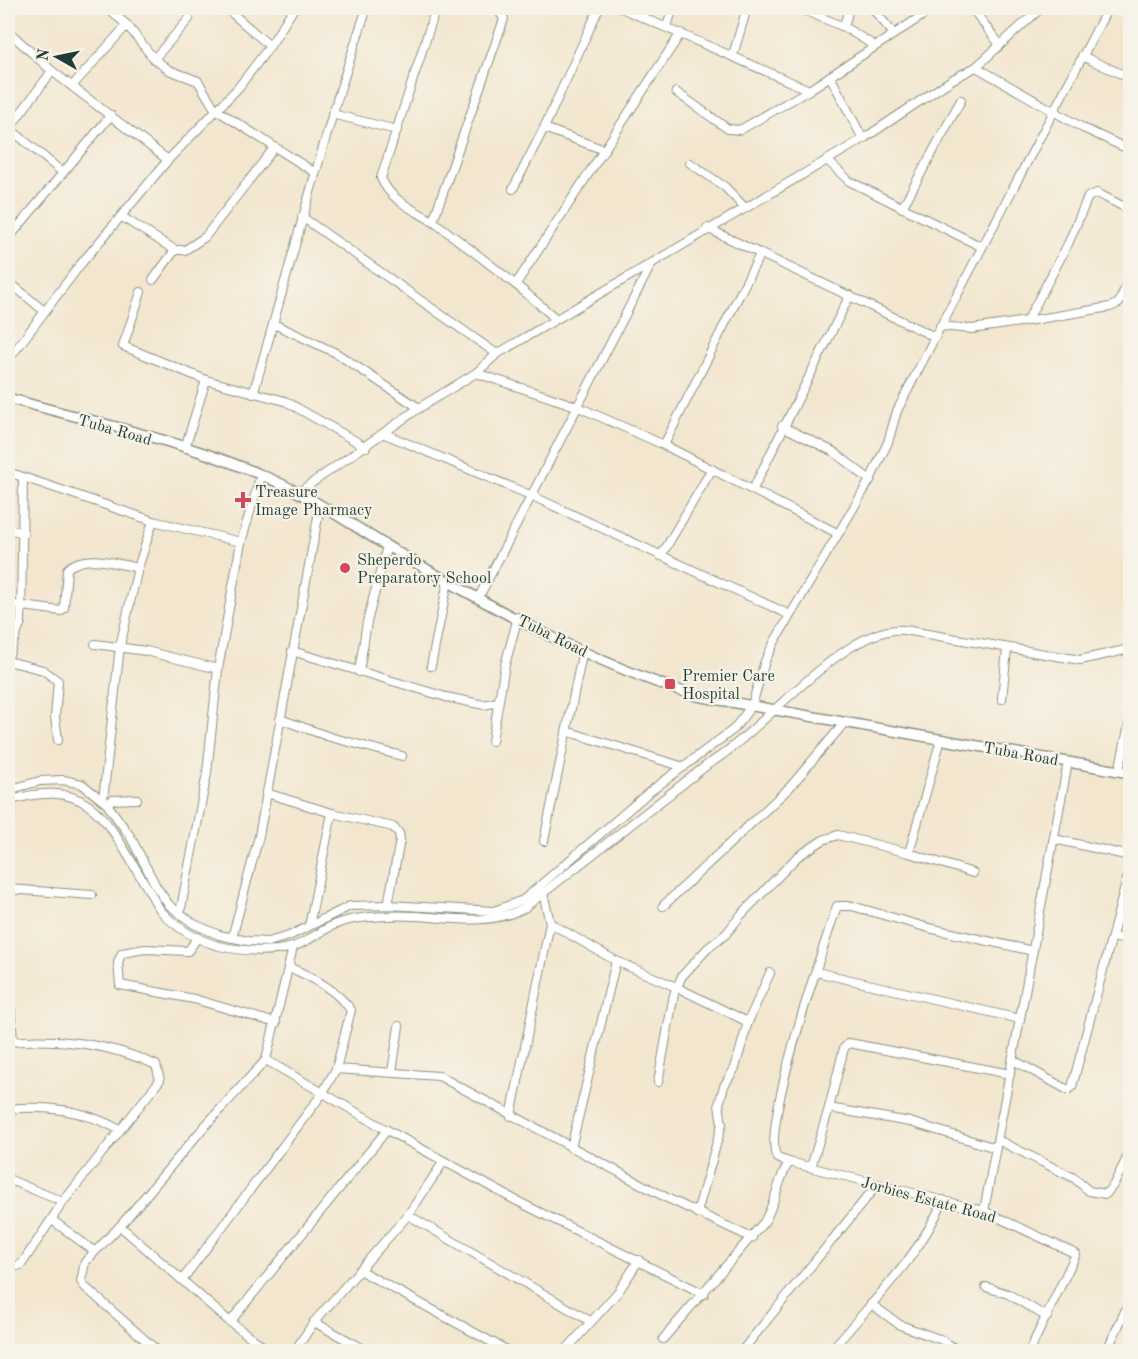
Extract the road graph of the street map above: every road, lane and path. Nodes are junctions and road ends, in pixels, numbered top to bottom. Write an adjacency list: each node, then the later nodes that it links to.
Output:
1 (107, 8): 19 (street)
2 (226, 8): 26 (street)
3 (294, 8): 26 (street)
4 (367, 8): 41 (street)
5 (436, 8): 45 (street)
6 (490, 8): 61 (street)
7 (598, 8): 43 (street)
8 (621, 8): 20 (street)
9 (673, 8): 20 (street)
10 (747, 8): 28 (street)
11 (799, 8): 21 (street)
12 (849, 8): 21 (street)
13 (872, 8): 24 (street)
14 (934, 8): 24 (street)
15 (972, 8): 25 (street)
16 (1041, 8): 25 (street)
17 (1108, 8): 29 (street)
18 (189, 18): 30 (street)
19 (127, 25): 30 (street); 35 (street)
20 (667, 26): 23 (street)
21 (844, 27): 27 (street)
22 (8, 32): 32 (street)
23 (681, 33): 28 (street); 48 (street)
24 (894, 34): 27 (street)
25 (1000, 45): 31 (street)
26 (270, 46): 39 (street)
27 (875, 46): 33 (street)
28 (733, 55): 36 (street)
29 (1082, 56): 34 (street); 40 (street)
30 (154, 59): 39 (street)
31 (976, 68): 40 (street); 46 (street)
32 (52, 70): 35 (street); 44 (street)
33 (830, 76): 36 (street); 46 (street)
34 (1131, 78)
35 (73, 85): 42 (street)
36 (809, 90): 37 (street)
37 (676, 92)
38 (961, 100): 57 (street)
39 (215, 110): 47 (street); 50 (street)
40 (1054, 112): 49 (street); 64 (street)
41 (332, 114): 45 (street); 54 (street)
42 (111, 115): 50 (street); 53 (street)
43 (544, 128): 48 (street); 55 (street)
44 (8, 129): 53 (street)
45 (397, 130): 61 (street)
46 (863, 139): 51 (street)
47 (274, 148): 54 (street); 65 (street)
48 (602, 149): 71 (street)
49 (1131, 150)
50 (168, 160): 59 (street)
51 (827, 160): 56 (street); 57 (street)
52 (690, 164): 56 (street)
53 (62, 172): 63 (street)
54 (314, 172): 60 (street)
55 (513, 189)
56 (744, 207): 62 (street)
57 (902, 208): 64 (street)
58 (1131, 210): 78 (street)
59 (122, 217): 65 (street); 76 (street)
60 (302, 217): 79 (street); 82 (street)
61 (433, 221): 71 (street)
62 (707, 228): 66 (street); 67 (street)
63 (8, 239)
64 (982, 247): 80 (street)
65 (175, 250): 69 (street)
66 (760, 254): 73 (street); 92 (street)
67 (653, 262): 77 (street); 88 (street)
68 (1131, 276): 75 (street)
69 (153, 280)
70 (8, 281): 76 (street)
71 (516, 284): 77 (street)
72 (141, 292): 85 (street)
73 (850, 295): 81 (street); 90 (street)
74 (1131, 300): 75 (street)
75 (1119, 303): 78 (street)
76 (44, 311): 83 (street)
77 (555, 318): 82 (street)
78 (1027, 321): 80 (street)
79 (274, 324): 86 (street); 89 (street)
80 (940, 326): 81 (street)
81 (934, 337): 99 (street)
82 (497, 354): 84 (street)
83 (8, 360)
84 (476, 373): 88 (street); 89 (street)
85 (206, 380): 86 (street); 94 (street)
86 (254, 394): 93 (street)
87 (8, 398): 94 (street, Tuba Road)
88 (576, 406): 92 (street); 102 (street)
89 (419, 408): 91 (street)
90 (782, 426): 99 (street); 100 (street)
91 (385, 434): 93 (street); 102 (street)
92 (664, 445): 95 (street)
93 (366, 447): 101 (street)
94 (185, 448): 97 (street, Tuba Road)
95 (712, 469): 100 (street); 110 (street)
96 (8, 472): 98 (street)
97 (261, 475): 101 (street, Tuba Road); 108 (street)
98 (23, 477): 104 (street); 106 (street)
99 (870, 480): 107 (street)
100 (753, 489): 107 (street)
101 (299, 492): 103 (street, Tuba Road)
102 (530, 495): 110 (street); 113 (street)
103 (320, 506): 109 (street, Tuba Road); 123 (street)
104 (153, 521): 108 (street); 111 (street)
105 (8, 529): 106 (street)
106 (24, 533): 115 (street)
107 (837, 533): 116 (street)
108 (241, 542): 127 (street)
109 (387, 546): 112 (street, Tuba Road); 128 (street)
110 (661, 556): 116 (street)
111 (138, 568): 115 (street); 119 (street)
112 (448, 581): 113 (street, Tuba Road); 126 (street)
113 (479, 597): 117 (street, Tuba Road)
114 (8, 604): 115 (street)
115 (21, 606): 124 (street)
116 (790, 615): 131 (street)
117 (518, 618): 122 (street, Tuba Road); 130 (street)
118 (95, 644): 119 (street)
119 (120, 646): 127 (street); 149 (street)
120 (1007, 649): 121 (street); 129 (street); 132 (street)
121 (1131, 649)
122 (583, 650): 131 (street, Tuba Road); 136 (street)
123 (292, 651): 128 (street); 133 (street)
124 (8, 657)
125 (8, 661): 138 (street)
126 (431, 666)
127 (218, 669): 162 (street)
128 (359, 672): 130 (street)
129 (1002, 699)
130 (498, 702): 139 (street)
131 (752, 705): 132 (street, Tuba Road); 142 (street)
132 (775, 710): 135 (street, Tuba Road); 158 (street)
133 (280, 719): 140 (street); 146 (street)
134 (1131, 720): 143 (street)
135 (846, 721): 137 (street, Tuba Road); 161 (street)
136 (566, 731): 142 (street); 152 (street)
137 (941, 739): 141 (street, Tuba Road); 153 (street)
138 (58, 740)
139 (492, 741)
140 (402, 756)
141 (1068, 762): 143 (street, Tuba Road); 151 (street)
142 (684, 767): 160 (street)
143 (1119, 771): 144 (street, Tuba Road)
144 (1131, 773)
145 (8, 789): 149 (street)
146 (266, 793): 150 (street); 167 (street)
147 (137, 799): 149 (street)
148 (8, 801): 166 (street)
149 (105, 802): 162 (street)
150 (332, 813): 160 (street); 164 (street)
151 (1054, 839): 154 (street); 170 (street)
152 (544, 841)
153 (909, 853): 156 (street); 176 (street)
154 (1131, 856)
155 (1131, 868): 165 (street)
156 (973, 873)
157 (8, 889): 159 (street)
158 (543, 893): 163 (street); 169 (street)
159 (92, 895)
160 (388, 905): 164 (street)
161 (663, 906)
162 (180, 913): 167 (street)
163 (550, 923): 171 (street); 191 (street)
164 (309, 926): 167 (street)
165 (1114, 937): 168 (street); 183 (street)
166 (198, 938): 169 (street); 179 (street)
167 (232, 938)
168 (1131, 941)
169 (293, 947): 172 (street)
170 (1033, 951): 173 (street); 177 (street)
171 (616, 961): 176 (street); 195 (street)
172 (288, 967): 179 (street); 184 (street)
173 (816, 972): 177 (street); 198 (street, Jorbies Estate Road)
174 (770, 973): 178 (street)
175 (8, 978): 181 (street)
176 (676, 987): 178 (street); 187 (street)
177 (1020, 1019): 183 (street)
178 (748, 1022): 205 (street)
179 (276, 1023): 182 (street)
180 (399, 1026): 185 (street)
181 (10, 1042): 192 (street)
182 (266, 1060): 188 (street); 208 (street)
183 (1012, 1060): 186 (street)
184 (336, 1069): 185 (street); 188 (street)
185 (392, 1072): 191 (street)
186 (1010, 1074): 189 (street); 194 (street)
187 (658, 1082)
188 (322, 1094): 193 (street); 214 (street)
189 (829, 1108): 194 (street); 199 (street)
190 (8, 1109): 192 (street)
191 (511, 1116): 195 (street)
192 (120, 1130): 203 (street)
193 (387, 1130): 197 (street); 221 (street)
194 (997, 1144): 196 (street); 204 (street)
195 (571, 1148): 205 (street)
196 (1131, 1152)
197 (444, 1161): 206 (street); 211 (street)
198 (789, 1162): 199 (street, Jorbies Estate Road); 209 (street)
199 (811, 1167): 201 (street, Jorbies Estate Road)
200 (8, 1179): 203 (street)
201 (877, 1185): 202 (street, Jorbies Estate Road); 231 (street)
202 (943, 1200): 204 (street, Jorbies Estate Road); 218 (street)
203 (63, 1202): 207 (street)
204 (984, 1211): 219 (street, Jorbies Estate Road)
205 (697, 1213): 209 (street)
206 (408, 1215): 213 (street); 220 (street)
207 (52, 1220): 210 (street); 212 (street)
208 (120, 1226): 210 (street); 214 (street)
209 (752, 1238): 216 (street)
210 (94, 1251): 225 (street)
211 (639, 1260): 216 (street); 220 (street)
212 (8, 1268)
213 (359, 1270): 222 (street); 229 (street)
214 (183, 1279): 221 (street)
215 (986, 1287): 219 (street)
216 (704, 1294): 223 (street)
217 (1131, 1301): 234 (street)
218 (871, 1304): 224 (street); 232 (street)
219 (1047, 1317): 233 (street)
220 (590, 1321): 230 (street)
221 (230, 1322): 226 (street)
222 (314, 1322): 227 (street); 228 (street)
223 (663, 1339)
224 (830, 1351)
225 (159, 1352)
226 (272, 1352)
227 (294, 1352)
228 (369, 1352)
229 (510, 1352)
230 (564, 1352)
231 (741, 1352)
232 (960, 1352)
233 (1029, 1352)
234 (1106, 1352)

